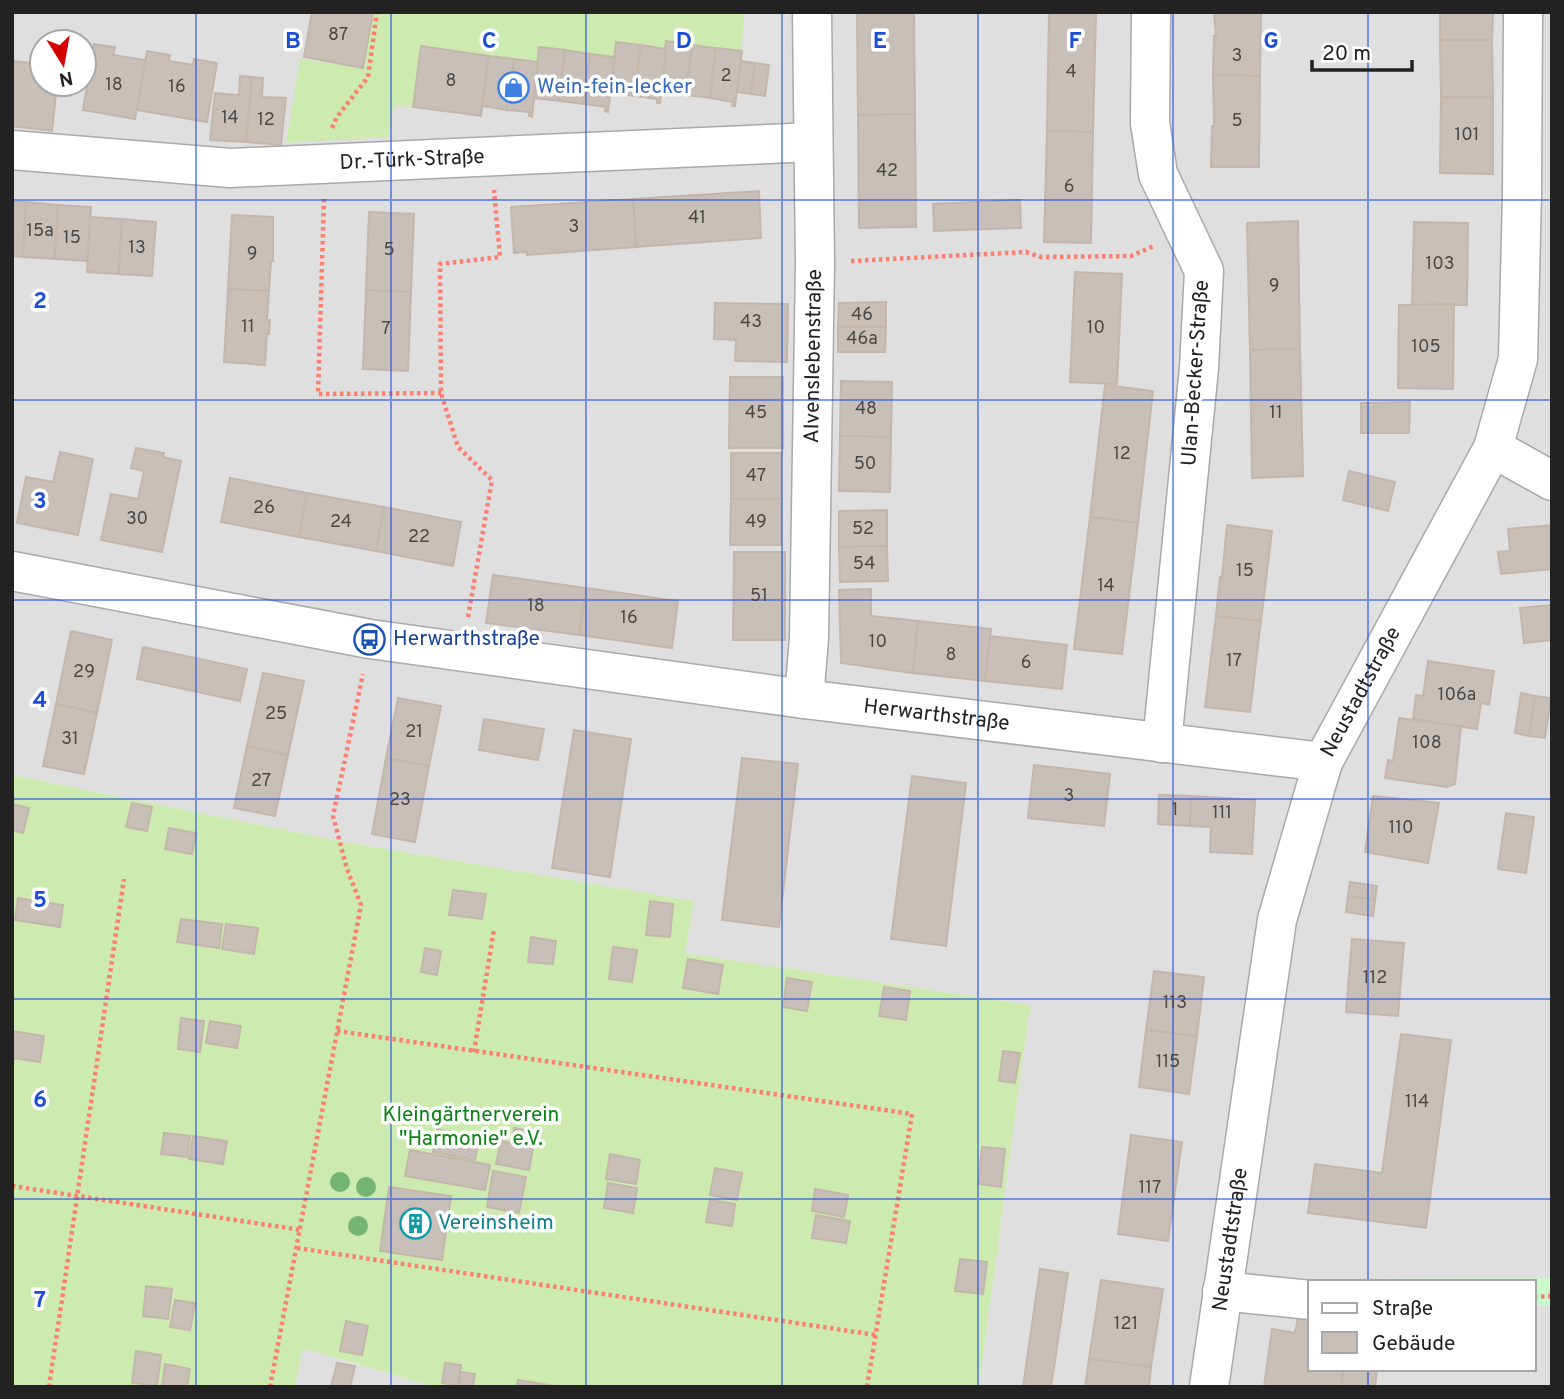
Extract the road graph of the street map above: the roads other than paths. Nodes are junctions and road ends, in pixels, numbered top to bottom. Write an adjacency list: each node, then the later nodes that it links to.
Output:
1 (812, 12): 4 (street, Alvenslebenstraße)
2 (1151, 12): 11 (street, Ulan-Becker-Straße)
3 (1523, 12): 6 (street, Neustadtstraße)
4 (813, 142): 5 (street, Dr.-Türk-Straße); 10 (street, Alvenslebenstraße)
5 (12, 150)
6 (1537, 194): 7 (street, Neustadtstraße)
7 (1493, 447): 8 (street); 12 (street, Neustadtstraße)
8 (1552, 481)
9 (12, 571): 10 (street, Herwarthstraße)
10 (804, 699): 11 (street, Herwarthstraße)
11 (1162, 743): 12 (street, Herwarthstraße)
12 (1323, 762): 13 (street, Neustadtstraße)
13 (1223, 1290): 14 (street); 15 (street, Neustadtstraße)
14 (1308, 1300)
15 (1209, 1387)

